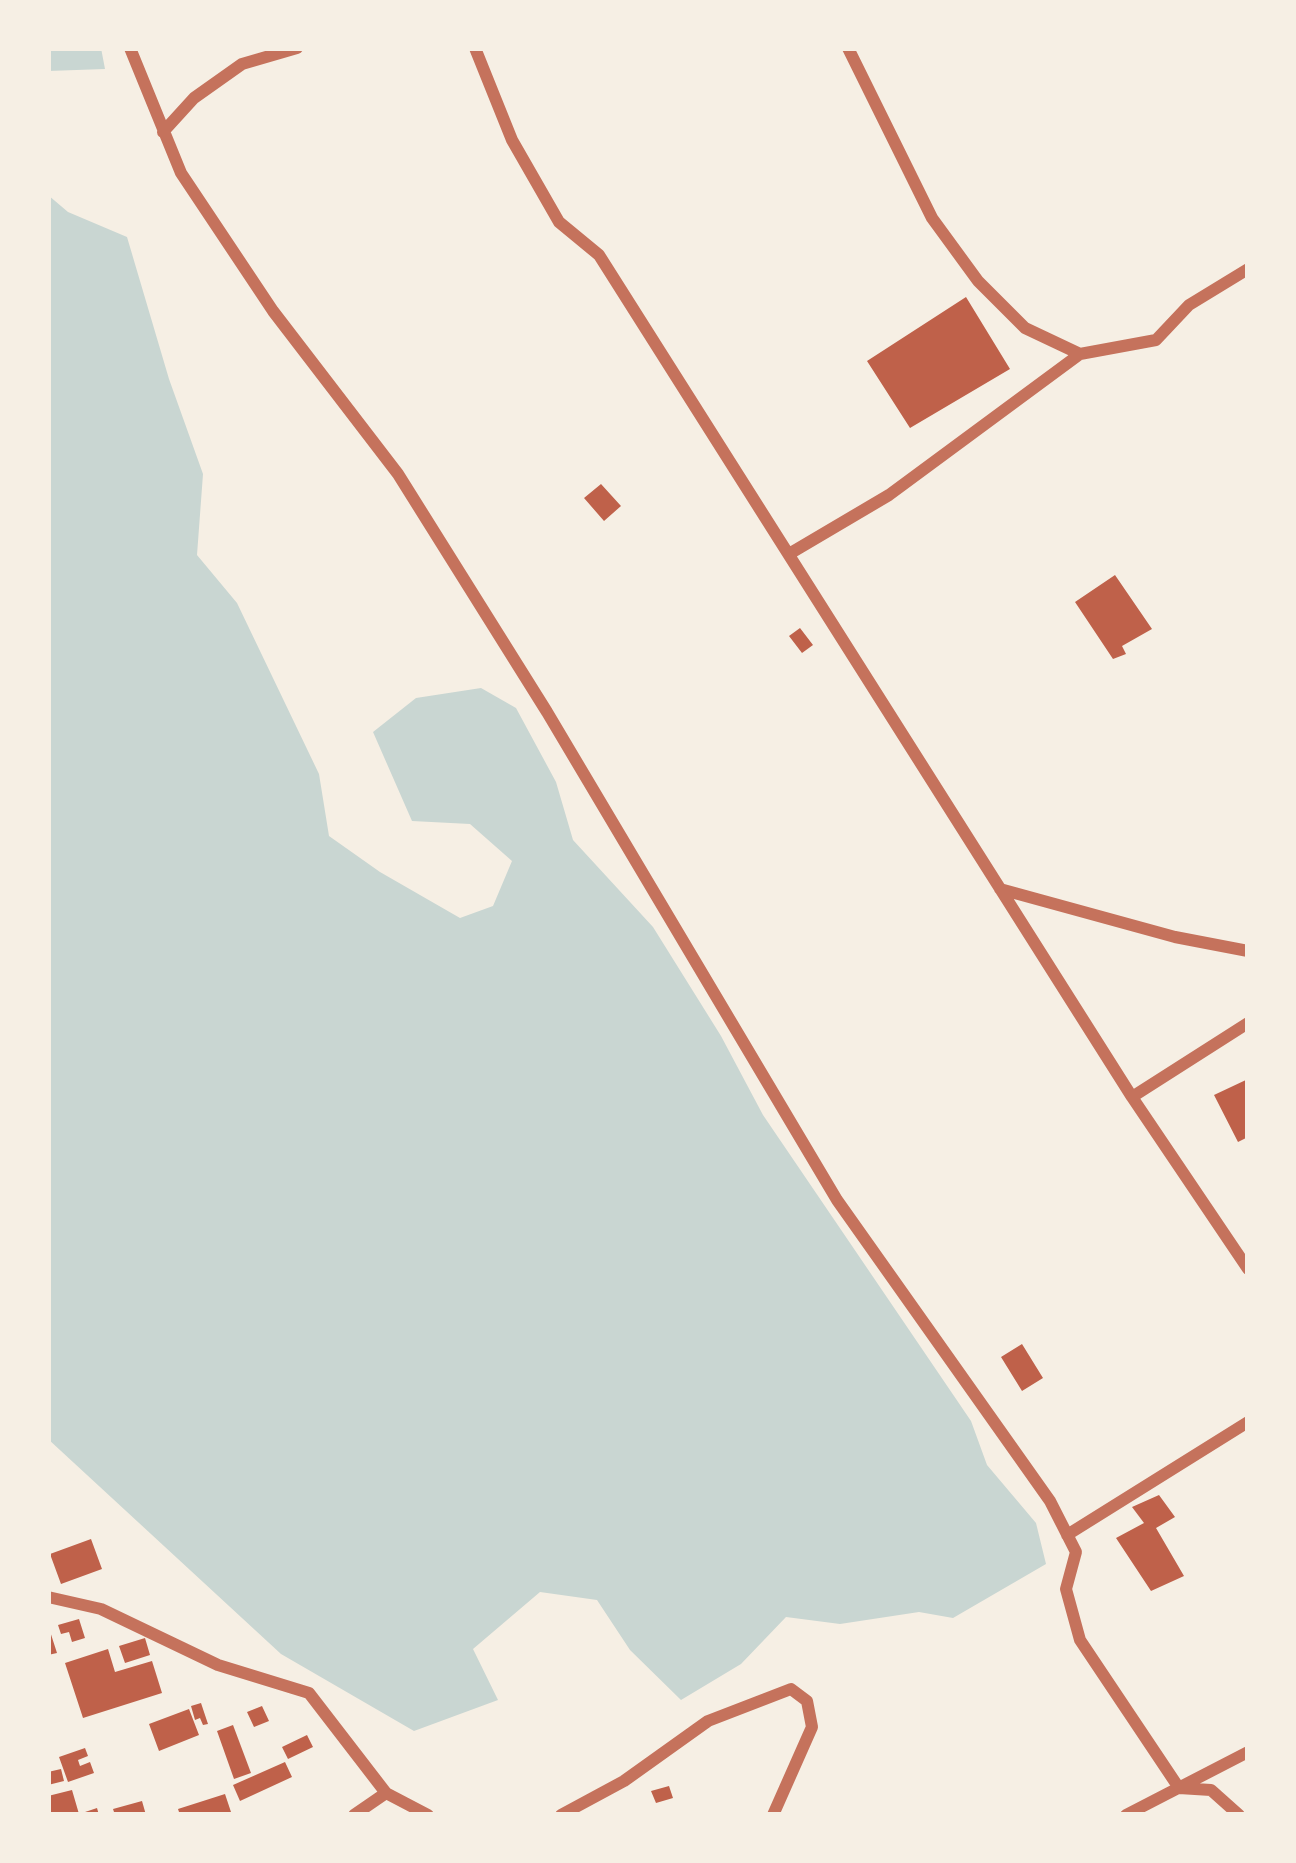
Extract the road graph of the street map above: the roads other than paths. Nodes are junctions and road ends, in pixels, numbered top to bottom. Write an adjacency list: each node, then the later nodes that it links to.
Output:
1 (130, 48): 5 (street)
2 (297, 48): 5 (street)
3 (475, 48): 8 (street)
4 (848, 48): 7 (street)
5 (164, 132): 15 (street)
6 (1248, 269): 7 (street)
7 (1080, 354): 8 (street)
8 (789, 554): 9 (street)
9 (1000, 889): 10 (street); 12 (street)
10 (1248, 951)
11 (1248, 1022): 12 (street)
12 (1132, 1097): 13 (street)
13 (1248, 1269)
14 (1248, 1422): 15 (street)
15 (1067, 1535): 18 (street)
16 (48, 1598): 19 (street)
17 (1248, 1752): 18 (street)
18 (1179, 1788): 24 (street); 25 (street)
19 (386, 1793): 20 (street); 21 (street)
20 (354, 1815)
21 (428, 1815)
22 (561, 1815): 23 (street)
23 (773, 1815)
24 (1126, 1815)
25 (1239, 1815)

